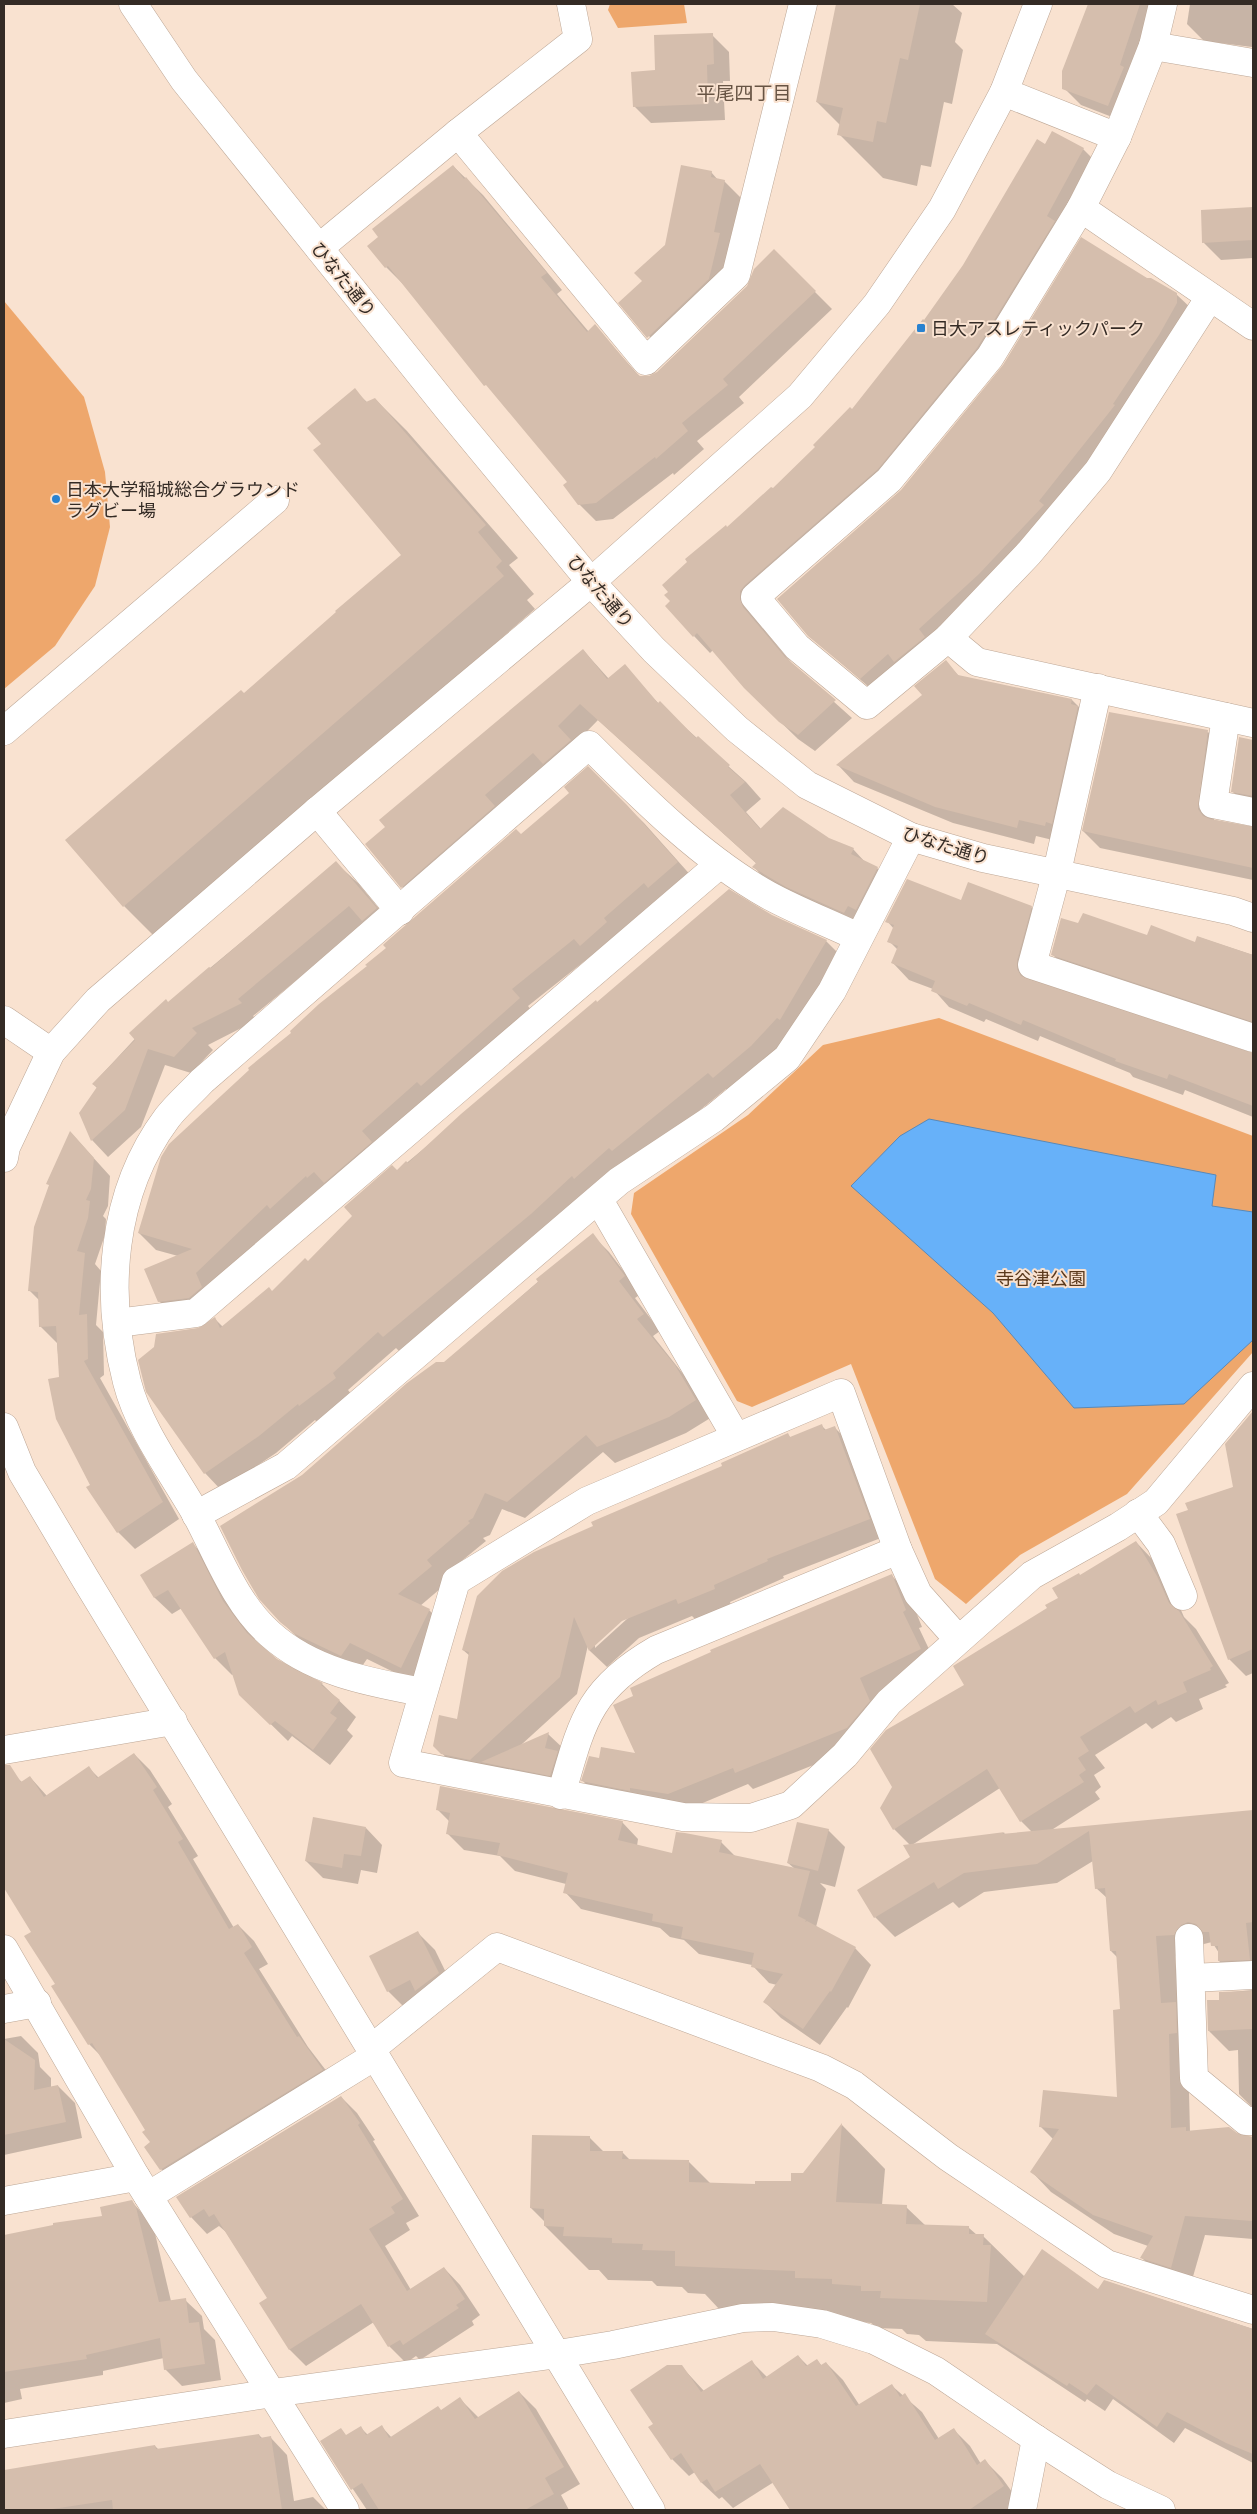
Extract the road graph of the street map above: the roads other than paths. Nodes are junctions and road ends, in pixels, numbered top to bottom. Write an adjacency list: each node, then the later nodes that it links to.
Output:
1 (571, 4): 9 (street)
2 (803, 4): 9 (street)
3 (1038, 4): 8 (street)
4 (1164, 4): 6 (street)
5 (142, 8): 12 (street, ひなた通り)
6 (1152, 46): 7 (street); 10 (street)
7 (1253, 62)
8 (1004, 92): 10 (street); 16 (street)
9 (458, 133): 12 (street)
10 (1117, 136): 11 (street)
11 (1081, 208): 13 (street); 17 (street)
12 (319, 248): 16 (street, ひなた通り)
13 (1210, 297): 14 (street); 17 (street)
14 (1253, 326)
15 (275, 500): 21 (street)
16 (592, 582): 22 (street); 24 (street, ひなた通り)
17 (948, 638): 18 (street)
18 (1098, 688): 19 (street); 26 (street)
19 (1226, 717): 20 (street); 23 (street)
20 (1253, 723)
21 (4, 731)
22 (317, 811): 27 (street); 32 (street)
23 (1253, 812)
24 (911, 837): 26 (street, ひなた通り); 29 (street)
25 (720, 864): 27 (street); 29 (street); 35 (street)
26 (1057, 872): 28 (street, ひなた通り); 31 (street)
27 (400, 911): 35 (street)
28 (1253, 918)
29 (858, 937): 34 (street)
30 (4, 1020): 32 (street)
31 (1253, 1038)
32 (51, 1052): 33 (street)
33 (4, 1158)
34 (598, 1200): 38 (street); 40 (street)
35 (117, 1323): 40 (street)
36 (1253, 1386): 39 (street)
37 (4, 1427): 45 (street)
38 (736, 1437): 41 (street); 44 (street)
39 (1138, 1513): 42 (street); 43 (street)
40 (196, 1515): 44 (street)
41 (898, 1550): 43 (street); 47 (street)
42 (1183, 1596)
43 (958, 1639): 47 (street)
44 (422, 1692): 47 (street)
45 (173, 1721): 46 (street); 54 (street)
46 (4, 1750)
47 (561, 1795)
48 (1189, 1938): 51 (street)
49 (4, 1949): 52 (street)
50 (1253, 1975): 51 (street)
51 (1191, 1978): 55 (street)
52 (36, 2003): 53 (street); 56 (street)
53 (4, 2009)
54 (373, 2052): 56 (street); 58 (street); 59 (street)
55 (1253, 2121)
56 (142, 2186): 57 (street); 60 (street)
57 (4, 2201)
58 (1253, 2310)
59 (558, 2354): 60 (street); 62 (street); 64 (street)
60 (273, 2393): 61 (street); 63 (street)
61 (4, 2434)
62 (1036, 2439): 65 (street); 66 (street)
63 (345, 2510)
64 (651, 2510)
65 (1022, 2510)
66 (1161, 2510)

